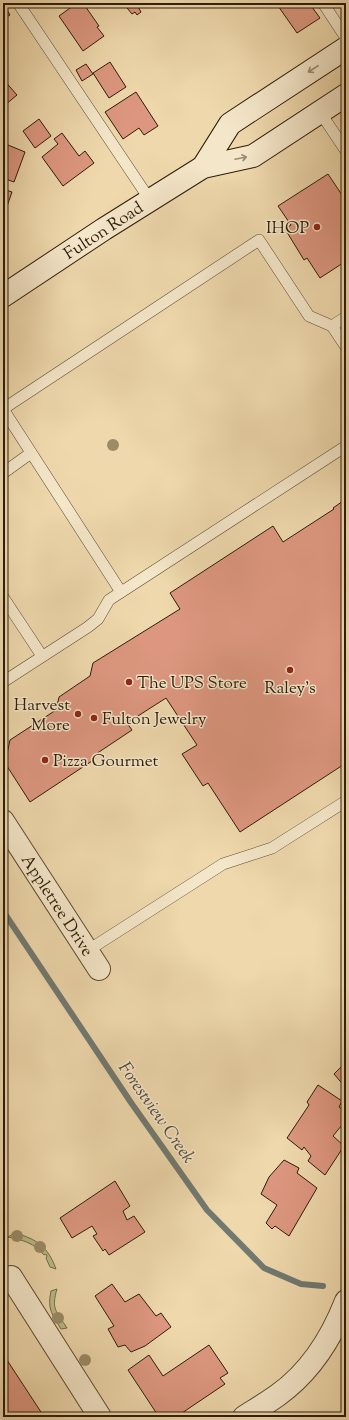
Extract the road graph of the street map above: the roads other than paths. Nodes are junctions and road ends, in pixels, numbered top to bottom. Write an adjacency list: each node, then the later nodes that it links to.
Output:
1 (18, 3): 9 (lane)
2 (323, 3): 3 (lane)
3 (346, 38)
4 (346, 48): 8 (main road, Fulton Road, one-way to 8)
5 (346, 95): 6 (main road, Fulton Road)
6 (320, 112): 7 (lane); 8 (main road, Fulton Road, one-way to 6)
7 (346, 151)
8 (203, 167): 9 (main road, Fulton Road)
9 (150, 200): 10 (main road, Fulton Road)
10 (3, 296)
11 (346, 317): 12 (lane)
12 (332, 326): 13 (lane); 14 (lane)
13 (346, 347)
14 (3, 409): 16 (lane)
15 (346, 446): 18 (lane)
16 (31, 453): 17 (lane); 18 (lane)
17 (3, 472)
18 (121, 592): 20 (lane)
19 (3, 597): 20 (lane)
20 (42, 656): 21 (lane)
21 (3, 682)
22 (346, 801): 24 (lane)
23 (3, 821): 24 (main road, Appletree Drive)
24 (87, 951): 25 (main road, Appletree Drive)
25 (99, 969)
26 (11, 1277): 28 (main road)
27 (346, 1301): 29 (main road)
28 (100, 1417)
29 (244, 1417)

